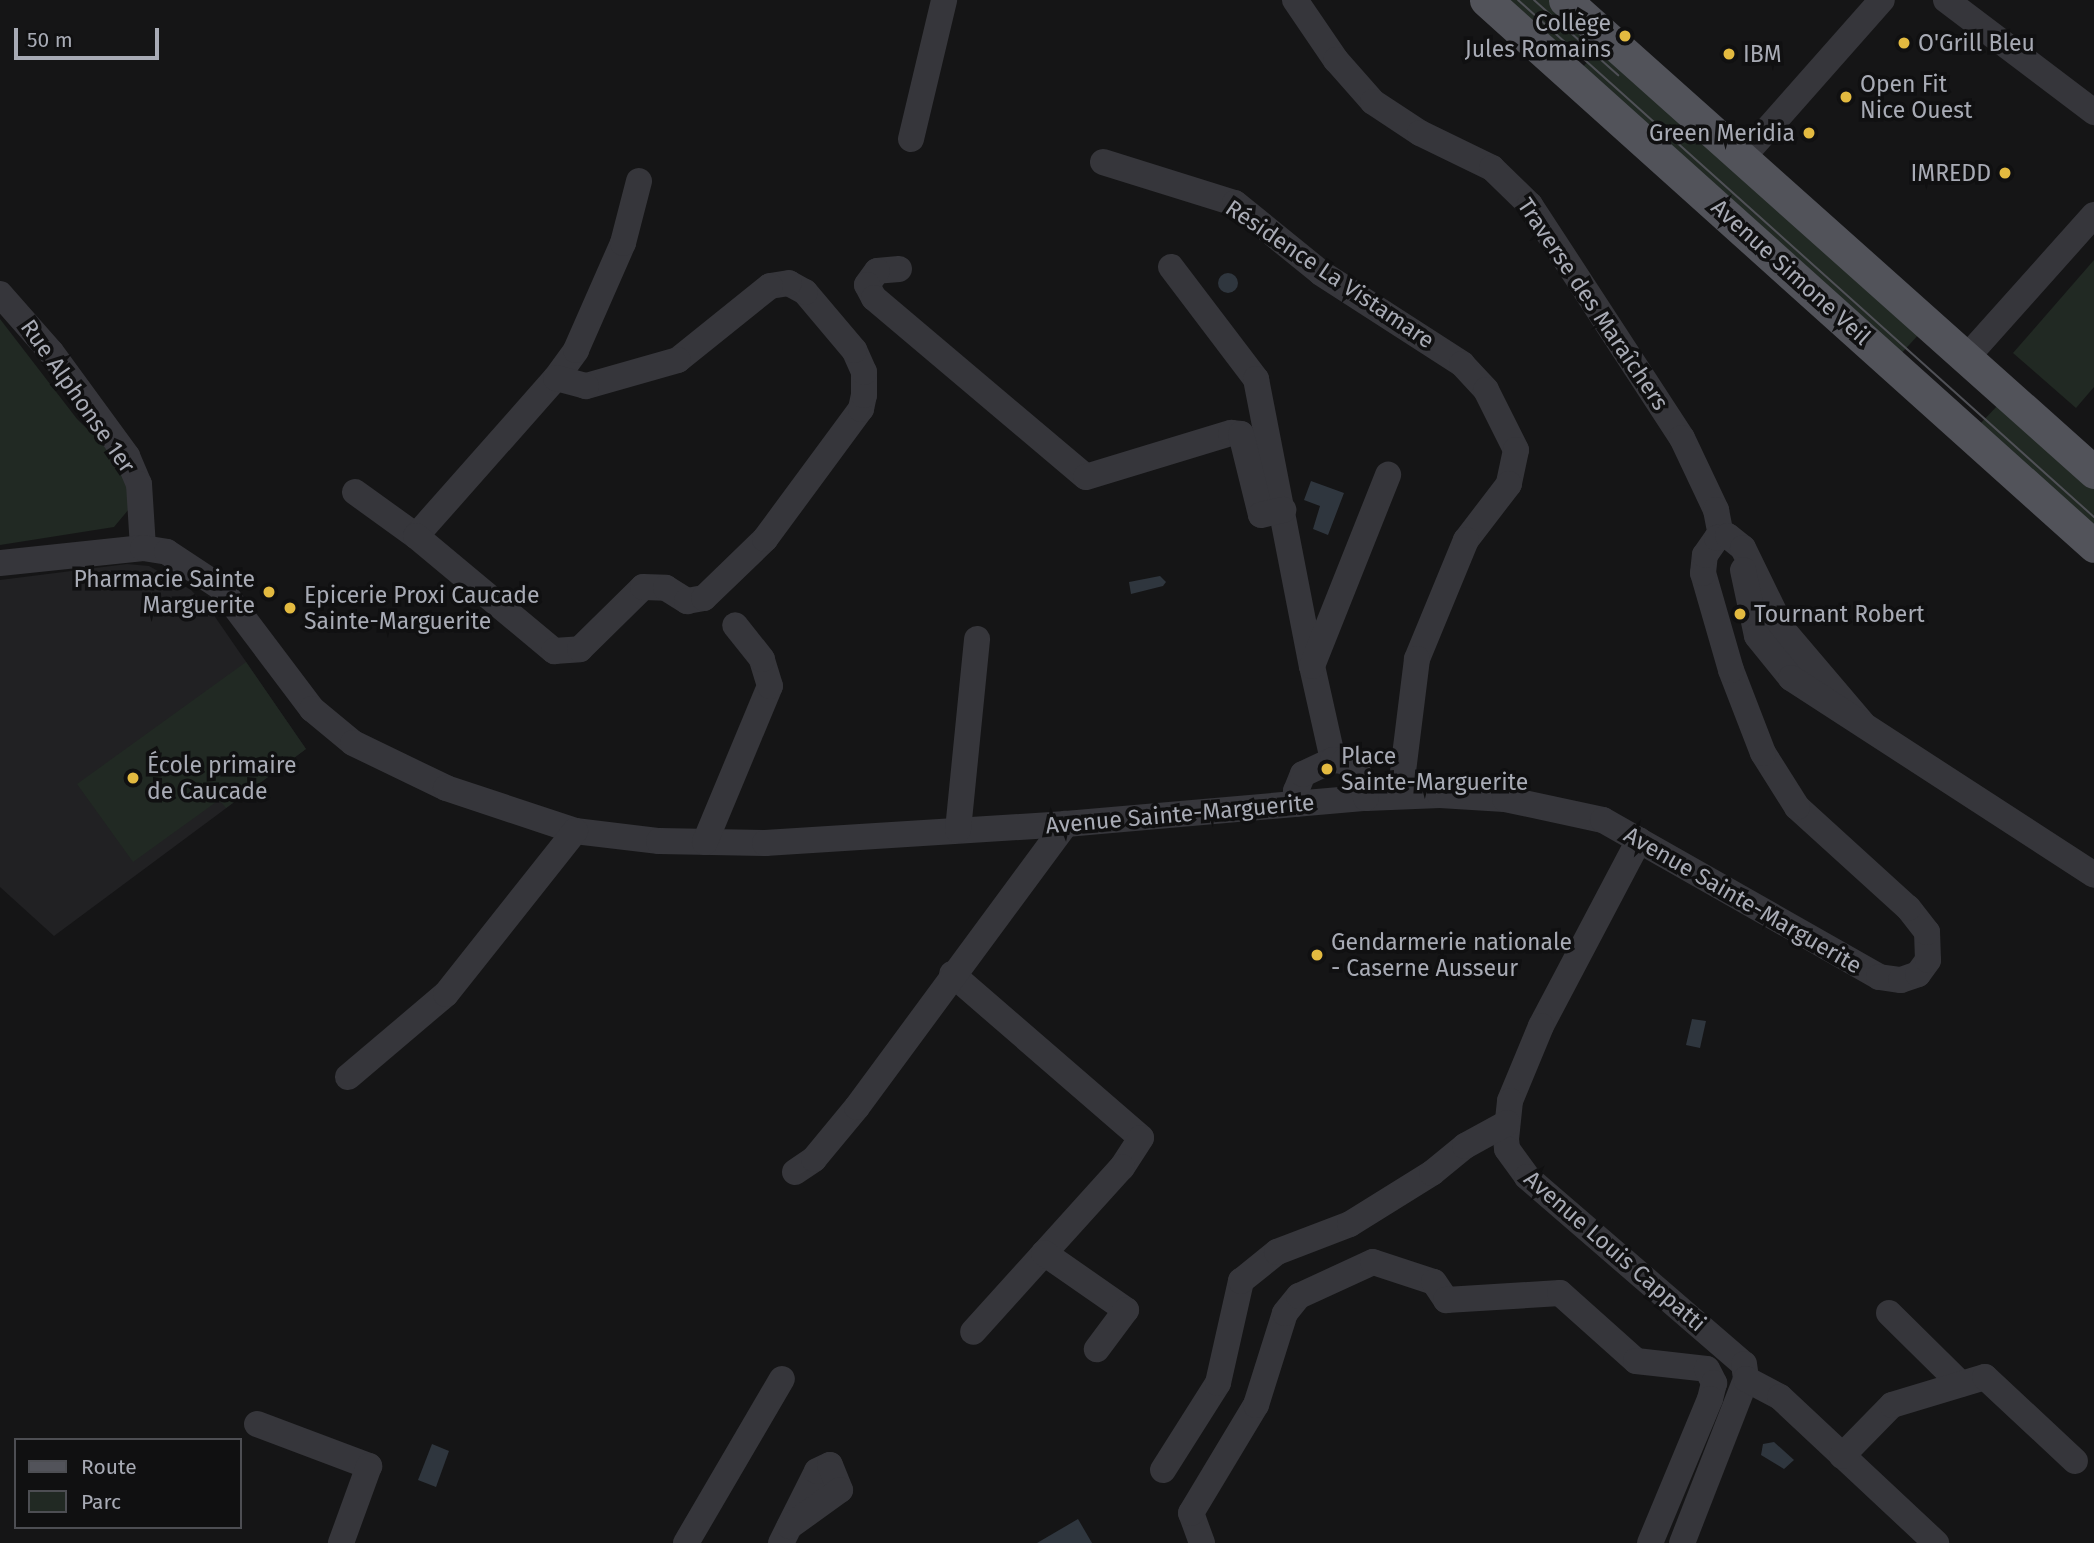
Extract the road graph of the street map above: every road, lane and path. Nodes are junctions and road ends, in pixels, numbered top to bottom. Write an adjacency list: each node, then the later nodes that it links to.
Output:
1 (944, 0): 8 (street)
2 (1296, 0): 24 (street, Traverse des Maraîchers)
3 (1486, 0): 18 (main road, Avenue Simone Veil)
4 (1565, 0): 9 (main road)
5 (1882, 0): 9 (street)
6 (1945, 0): 7 (street)
7 (2094, 112)
8 (911, 139)
9 (1742, 158): 16 (main road)
10 (1103, 162): 32 (street, Résidence La Vistamare)
11 (639, 181): 17 (street)
12 (2094, 215): 16 (street)
13 (1171, 267): 22 (street)
14 (899, 269): 22 (street)
15 (0, 294): 26 (street, Rue Alphonse 1er)
16 (1966, 359): 18 (main road); 19 (main road)
17 (556, 378): 23 (street); 23 (street)
18 (1931, 398): 25 (main road, Avenue Simone Veil)
19 (2094, 472)
20 (1388, 475): 30 (street)
21 (355, 492): 23 (street)
22 (1283, 510): 30 (street)
23 (416, 536)
24 (1729, 538): 38 (street, Avenue Sainte-Marguerite); 40 (street)
25 (2094, 546)
26 (143, 548): 27 (street, Avenue Sainte-Marguerite); 37 (street, Avenue Sainte-Marguerite)
27 (0, 563)
28 (735, 625): 39 (street)
29 (977, 639): 36 (street)
30 (1312, 666): 31 (street)
31 (1333, 760): 33 (street); 34 (street)
32 (1400, 796): 33 (street, Avenue Sainte-Marguerite); 38 (street, Avenue Sainte-Marguerite)
33 (1366, 798): 34 (street, Avenue Sainte-Marguerite)
34 (1296, 804): 35 (street, Avenue Sainte-Marguerite)
35 (1066, 824): 36 (street, Avenue Sainte-Marguerite); 41 (street)
36 (958, 830): 39 (street, Avenue Sainte-Marguerite)
37 (575, 831): 39 (street, Avenue Sainte-Marguerite); 42 (street)
38 (1639, 840): 43 (street, Avenue Louis Cappatti)
39 (705, 842)
40 (2094, 875)
41 (952, 974): 44 (street); 45 (street)
42 (348, 1077)
43 (1507, 1123): 50 (street, Avenue Louis Cappatti); 55 (street)
44 (795, 1172)
45 (1044, 1253): 47 (street); 48 (street)
46 (1889, 1313): 51 (street)
47 (973, 1332)
48 (1097, 1349)
49 (782, 1379): 57 (street)
50 (1746, 1379): 53 (street); 60 (street)
51 (1961, 1384): 53 (street); 54 (street)
52 (257, 1424): 56 (street)
53 (1842, 1456): 61 (street)
54 (2076, 1461)
55 (1163, 1470)
56 (341, 1543)
57 (686, 1543)
58 (1202, 1543): 59 (street)
59 (1650, 1543)
60 (1682, 1543)
61 (1936, 1543)

